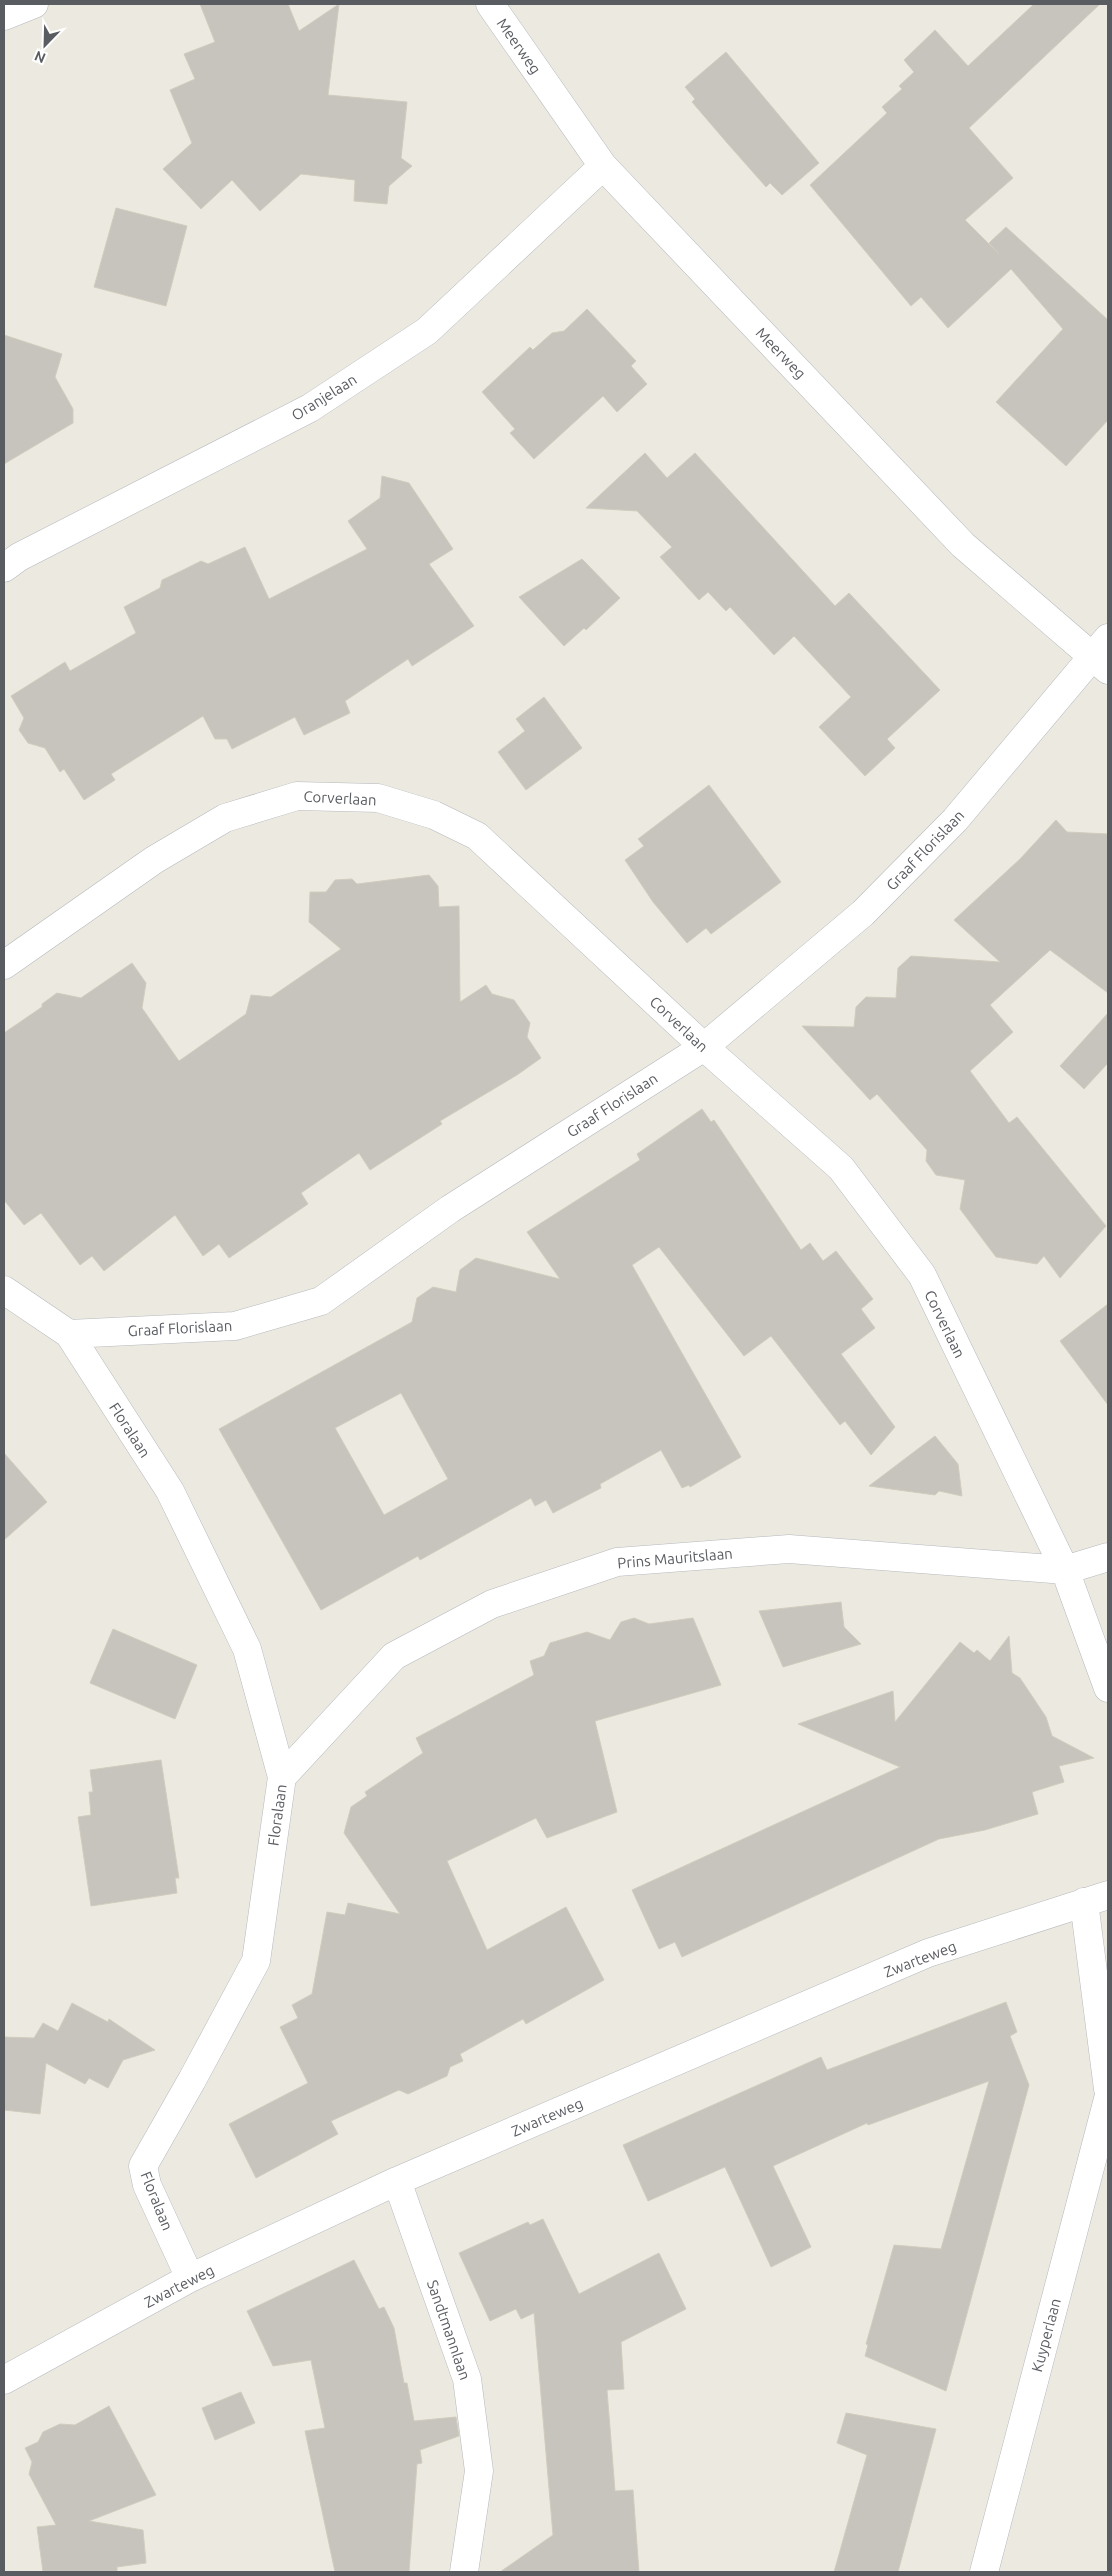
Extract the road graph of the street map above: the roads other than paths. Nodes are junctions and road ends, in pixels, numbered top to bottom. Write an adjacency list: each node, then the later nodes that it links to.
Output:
1 (34, 4): 3 (street)
2 (490, 4): 4 (street, Meerweg)
3 (4, 16)
4 (603, 166): 5 (street, Oranjelaan); 6 (street, Meerweg)
5 (4, 568)
6 (1103, 654): 8 (street, Graaf Florislaan)
7 (4, 965): 8 (street, Corverlaan)
8 (704, 1047): 10 (street, Graaf Florislaan); 12 (street, Corverlaan)
9 (4, 1290): 10 (street)
10 (69, 1334): 14 (street, Floralaan)
11 (1108, 1557): 12 (street, Prins Mauritslaan)
12 (1065, 1570): 13 (street, Corverlaan); 14 (street, Prins Mauritslaan)
13 (1108, 1688)
14 (282, 1777): 19 (street, Floralaan)
15 (1096, 1899): 16 (street); 18 (street, Zwarteweg)
16 (1108, 2089)
17 (1108, 2099): 22 (street, Kuyperlaan)
18 (397, 2181): 19 (street, Zwarteweg); 21 (street, Sandtmannlaan)
19 (190, 2278): 20 (street, Zwarteweg)
20 (4, 2380)
21 (464, 2572)
22 (984, 2572)

